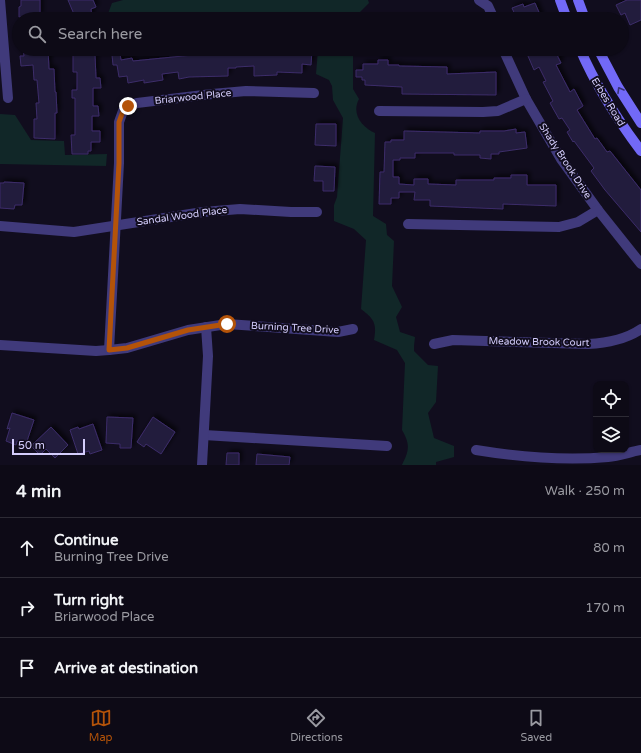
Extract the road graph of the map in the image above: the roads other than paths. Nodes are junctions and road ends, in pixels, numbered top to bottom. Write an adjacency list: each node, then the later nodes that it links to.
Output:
1 (0, 0): 12 (street)
2 (560, 0): 6 (main road)
3 (578, 0): 7 (main road)
4 (480, 1): 5 (street)
5 (491, 12)
6 (564, 12)
7 (582, 12)
8 (506, 56): 13 (street, Shady Brook Drive)
9 (583, 56): 16 (main road, Erbes Road)
10 (602, 56): 15 (main road, Erbes Road, one-way to 10)
11 (314, 93): 21 (street, Briarwood Place)
12 (8, 98)
13 (526, 99): 14 (street); 17 (street, Shady Brook Drive)
14 (379, 111)
15 (641, 124)
16 (641, 151)
17 (598, 210): 19 (street); 22 (street, Shady Brook Drive)
18 (317, 212): 21 (street, Sandal Wood Place)
19 (408, 224)
20 (0, 226): 21 (street, Sandal Wood Place)
21 (115, 226): 28 (street, Briarwood Place)
22 (641, 264)
23 (206, 327): 24 (street, Burning Tree Drive); 28 (street, Burning Tree Drive); 29 (street)
24 (354, 329)
25 (641, 329): 26 (street, Meadow Brook Court)
26 (434, 344)
27 (0, 345): 28 (street, Burning Tree Drive)
28 (109, 350)
29 (204, 435): 30 (street); 33 (street)
30 (387, 446)
31 (476, 450): 32 (street)
32 (641, 450)
33 (202, 465)

